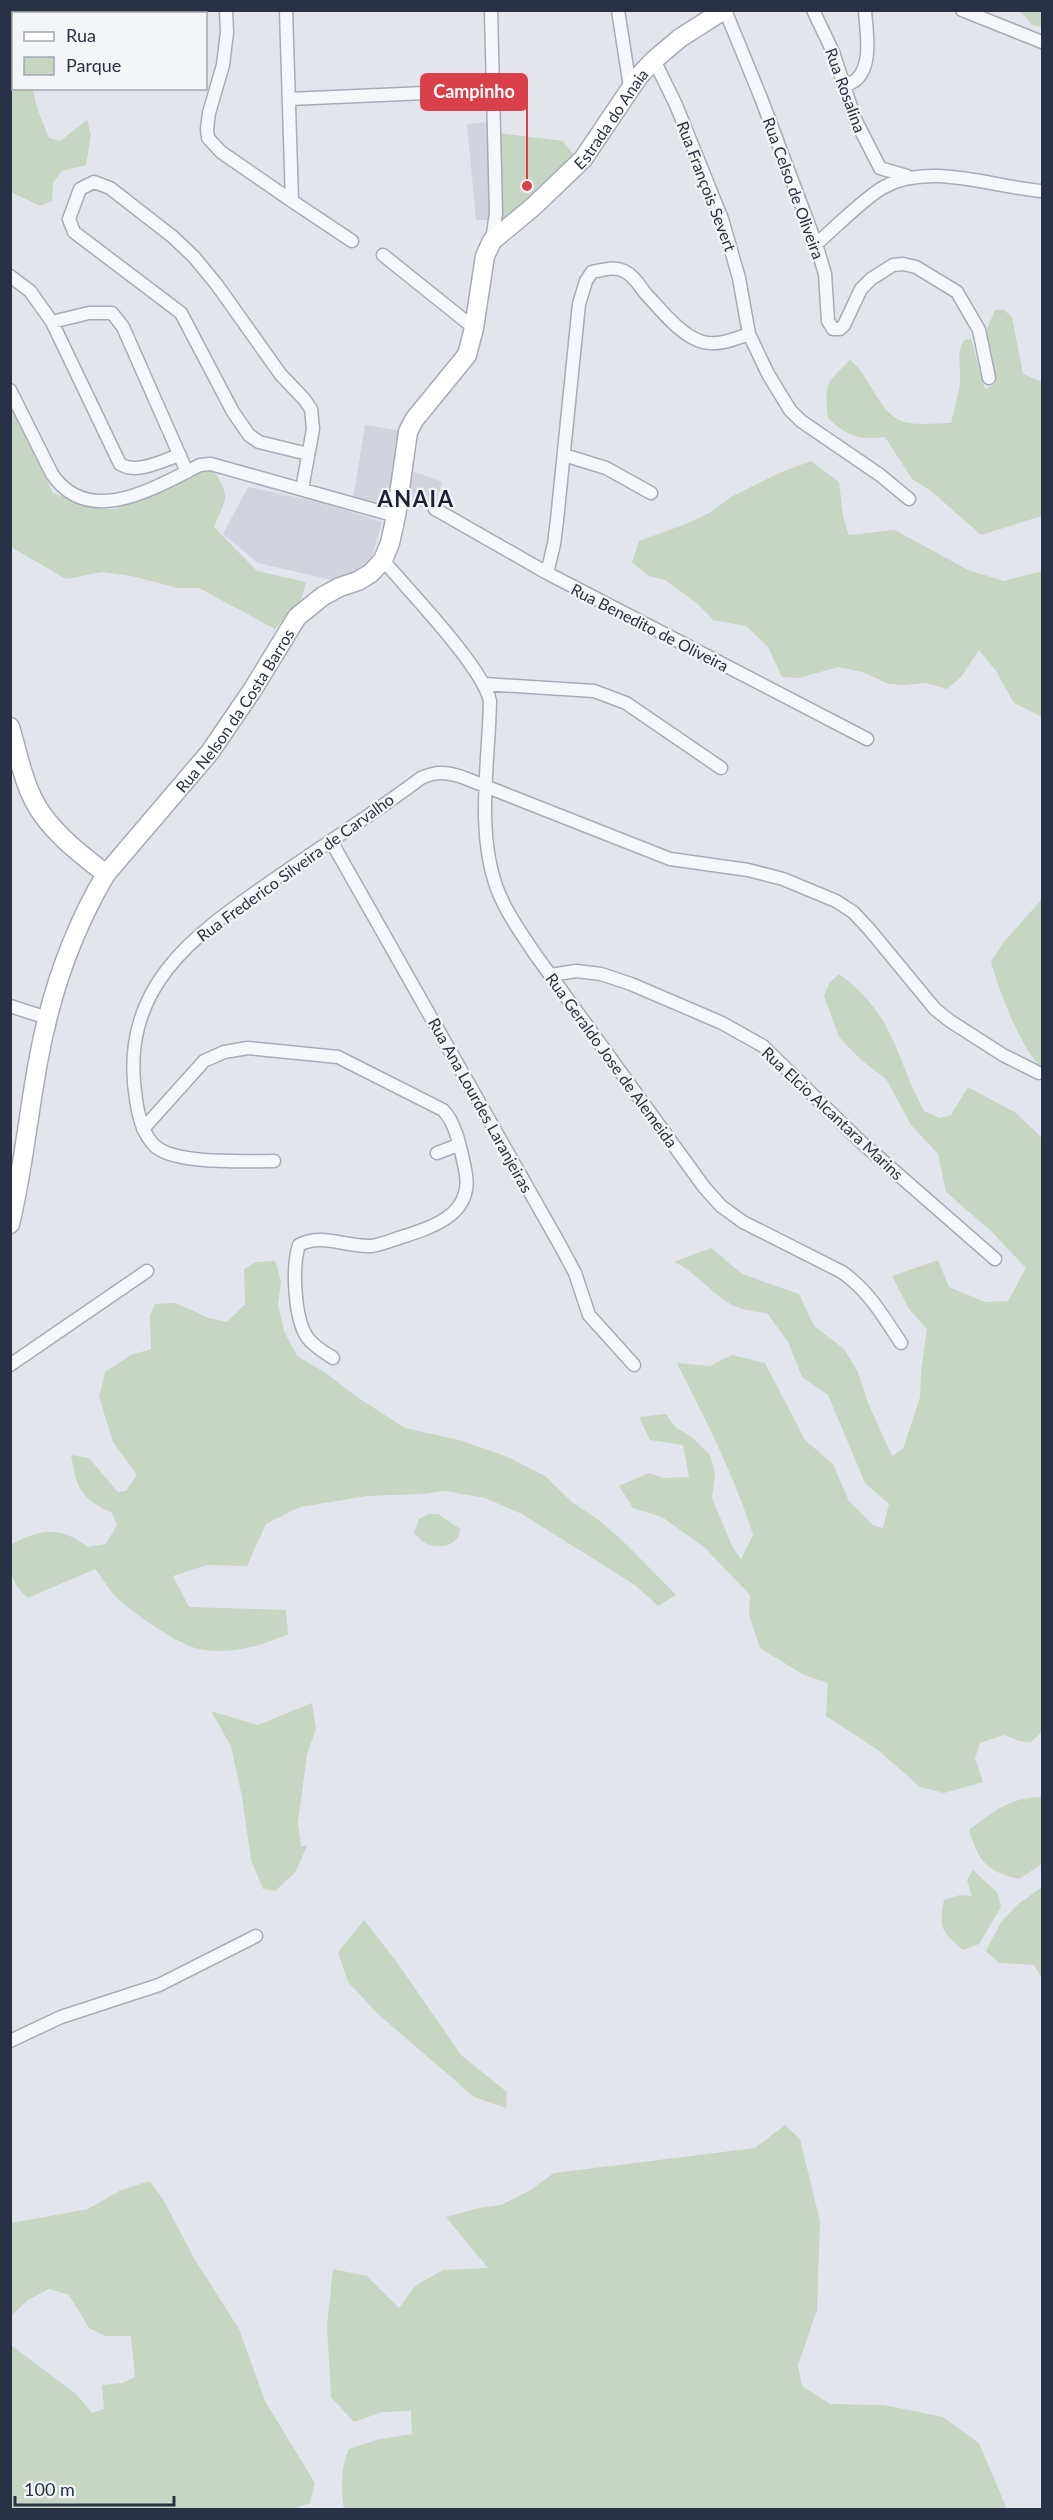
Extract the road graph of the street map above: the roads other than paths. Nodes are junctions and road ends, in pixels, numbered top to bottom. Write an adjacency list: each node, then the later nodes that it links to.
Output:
1 (226, 10): 19 (street)
2 (286, 10): 14 (street)
3 (491, 10): 13 (street)
4 (618, 10): 11 (street)
5 (724, 10): 10 (street, Estrada do Anaia); 22 (street, Rua Celso de Oliveira)
6 (813, 10): 12 (street, Rua Rosalina)
7 (865, 10): 12 (street)
8 (962, 10): 9 (street)
9 (1042, 42)
10 (654, 60): 11 (street, Estrada do Anaia); 27 (street, Rua François Severt)
11 (630, 87): 20 (street, Estrada do Anaia)
12 (845, 87): 15 (street, Rua Rosalina)
13 (494, 90): 14 (street); 20 (street)
14 (289, 99): 19 (street)
15 (880, 168): 16 (street); 17 (street, Rua Rosalina)
16 (907, 176): 17 (street); 18 (street)
17 (881, 188): 22 (street)
18 (1042, 191)
19 (292, 201): 21 (street)
20 (497, 237): 26 (street)
21 (352, 241)
22 (816, 244): 28 (street, Rua Celso de Oliveira)
23 (383, 255): 26 (street)
24 (10, 276): 25 (street)
25 (52, 322): 31 (street); 31 (street)
26 (474, 328): 38 (street)
27 (749, 334): 32 (street); 36 (street, Rua François Severt)
28 (989, 378)
29 (10, 390): 33 (street)
30 (308, 454): 30 (street); 34 (street)
31 (180, 455): 33 (street)
32 (564, 455): 35 (street); 40 (street)
33 (187, 472): 34 (street)
34 (302, 489): 38 (street)
35 (651, 493)
36 (909, 499)
37 (435, 509): 40 (street, Rua Benedito de Oliveira)
38 (396, 516): 39 (street)
39 (383, 560): 41 (street); 47 (street, Rua Nelson da Costa Barros)
40 (547, 573): 43 (street, Rua Benedito de Oliveira)
41 (484, 684): 44 (street); 45 (street, Rua Geraldo Jose de Alemeida)
42 (10, 727): 47 (street)
43 (867, 739)
44 (721, 768)
45 (486, 787): 46 (street, Rua Frederico Silveira de Carvalho); 48 (street, Rua Geraldo Jose de Alemeida); 51 (street, Rua Frederico Silveira de Carvalho)
46 (331, 841): 52 (street, Rua Frederico Silveira de Carvalho); 62 (street, Rua Ana Lourdes Laranjeiras)
47 (106, 874): 50 (street, Rua Nelson da Costa Barros)
48 (551, 975): 57 (street, Rua Elcio Alcantara Marins); 59 (street, Rua Geraldo Jose de Alemeida)
49 (10, 1006): 50 (street)
50 (47, 1018): 56 (street, Rua Nelson da Costa Barros)
51 (1039, 1073)
52 (143, 1129): 53 (street); 55 (street, Rua Frederico Silveira de Carvalho)
53 (458, 1145): 54 (street); 60 (street)
54 (437, 1153)
55 (274, 1161)
56 (10, 1224)
57 (995, 1259)
58 (147, 1271): 61 (street)
59 (901, 1342)
60 (333, 1358)
61 (10, 1365)
62 (634, 1365)
63 (256, 1936): 64 (street)
64 (10, 2041)

